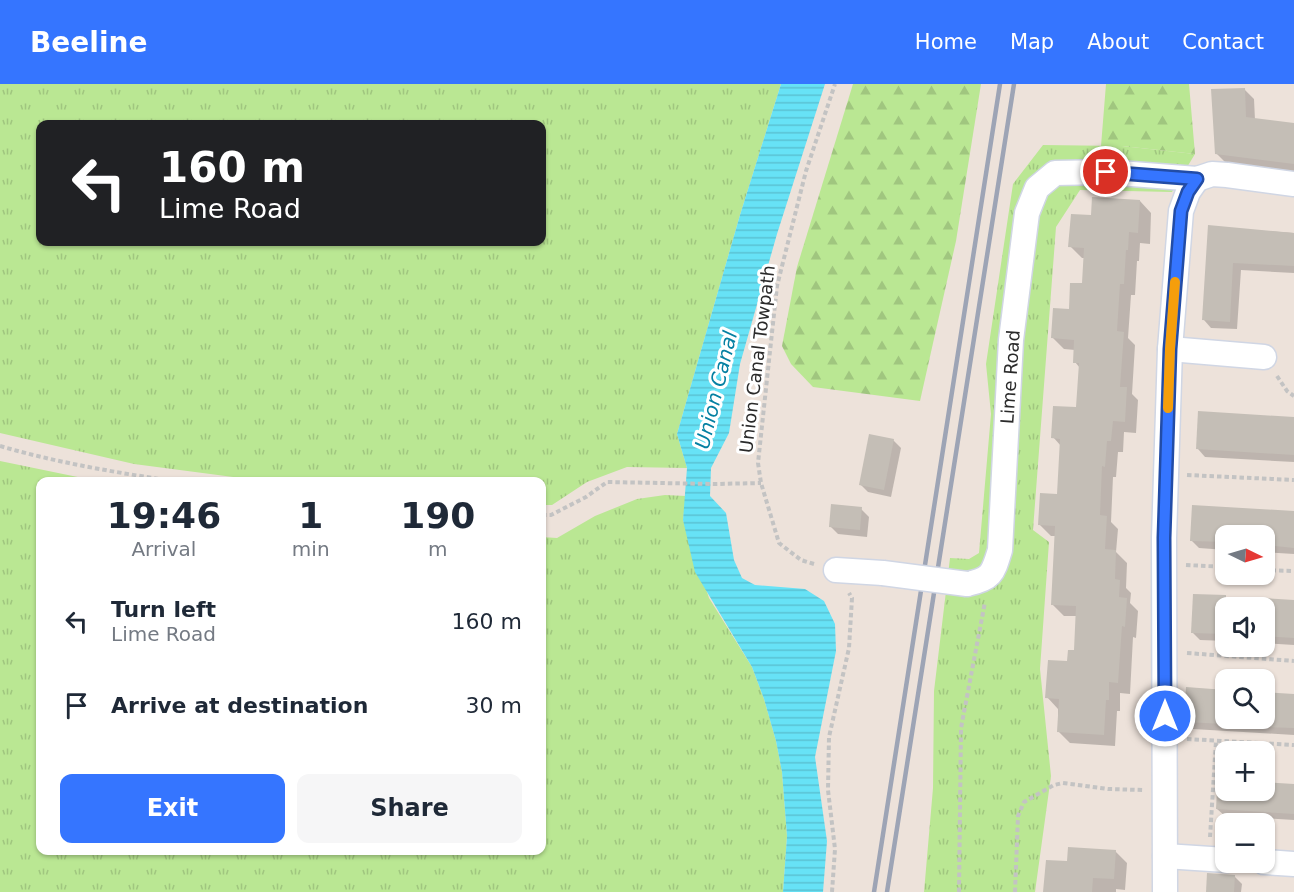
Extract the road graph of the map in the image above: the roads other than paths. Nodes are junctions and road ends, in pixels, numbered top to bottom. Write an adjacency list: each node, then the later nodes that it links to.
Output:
1 (1197, 179): 2 (street, Lime Road); 3 (street); 5 (street, Lime Road, bridge)
2 (1294, 184)
3 (1170, 349): 4 (street); 7 (street)
4 (1264, 357)
5 (836, 570)
6 (1215, 853): 7 (street)
7 (1165, 856): 10 (street)
8 (1275, 863): 9 (street)
9 (1294, 864)
10 (1165, 892)

